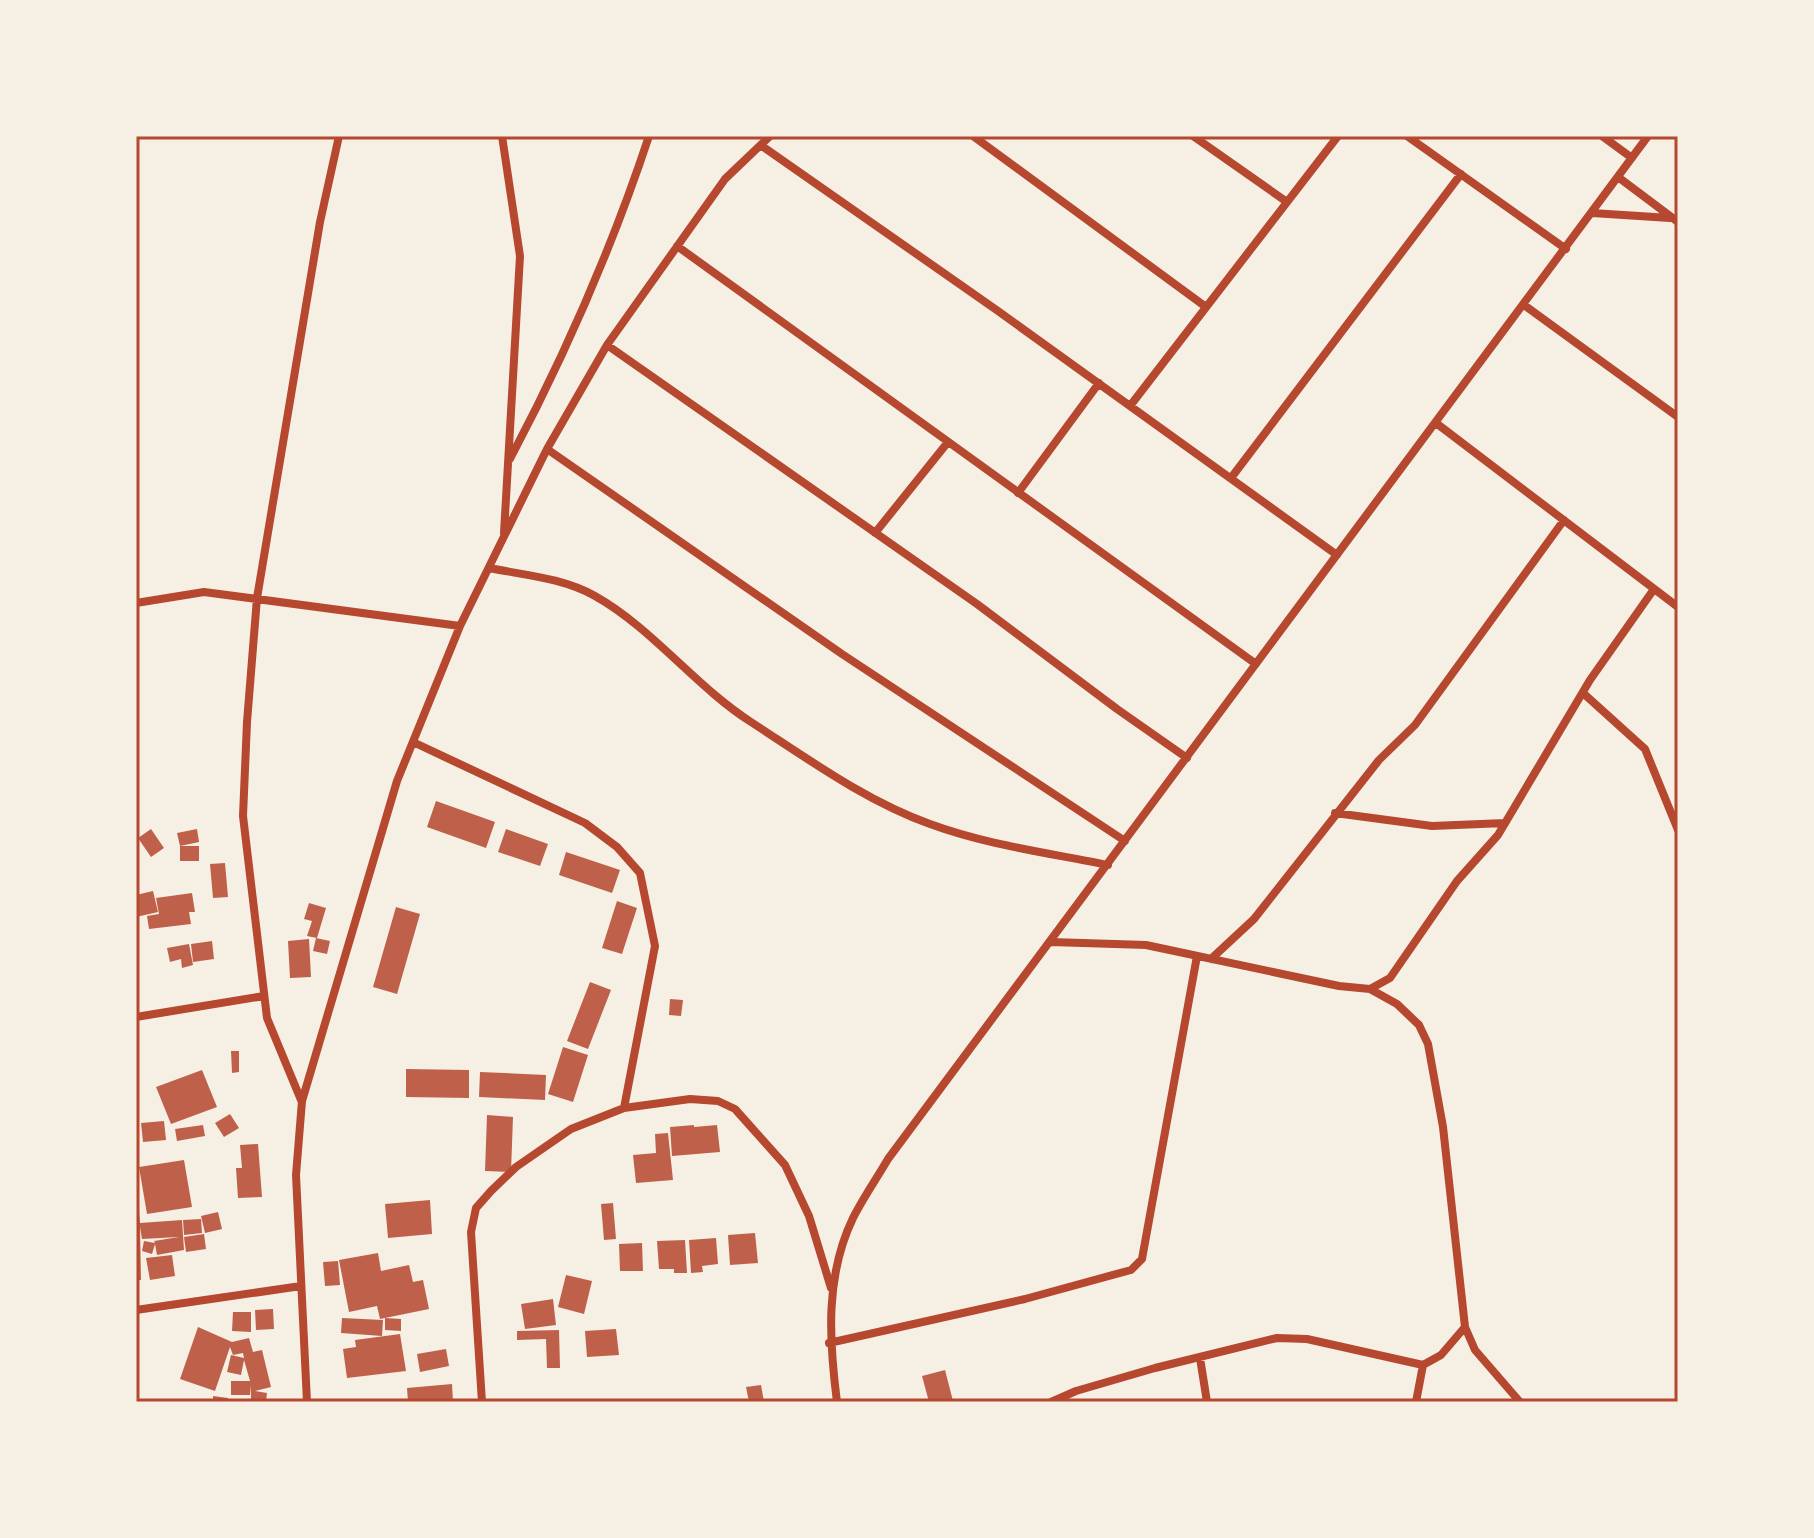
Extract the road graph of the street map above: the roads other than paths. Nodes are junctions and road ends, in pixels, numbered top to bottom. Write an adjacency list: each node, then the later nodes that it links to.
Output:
1 (339, 136): 38 (street)
2 (502, 136): 29 (street)
3 (649, 136): 29 (street)
4 (770, 136): 11 (street)
5 (973, 136): 21 (street)
6 (1193, 136): 15 (street)
7 (1338, 136): 15 (street)
8 (1407, 136): 13 (street)
9 (1602, 136): 12 (street)
10 (1648, 136): 12 (street)
11 (762, 146): 18 (street); 23 (street)
12 (1632, 158): 14 (street)
13 (1461, 174): 19 (street); 30 (street)
14 (1618, 177): 16 (street); 17 (street)
15 (1287, 202): 21 (street)
16 (1592, 213): 17 (street); 19 (street)
17 (1674, 220)
18 (677, 246): 22 (street); 27 (street)
19 (1566, 249): 20 (street)
20 (1524, 305): 25 (street); 26 (street)
21 (1206, 307): 24 (street)
22 (607, 345): 28 (street); 33 (street)
23 (1099, 383): 24 (street); 31 (street)
24 (1130, 406): 30 (street)
25 (1676, 411)
26 (1436, 423): 32 (street); 35 (street)
27 (948, 442): 31 (street); 33 (street)
28 (547, 449): 34 (street); 49 (street)
29 (508, 463): 34 (street)
30 (1231, 478): 35 (street)
31 (1018, 493): 42 (street)
32 (1564, 520): 37 (street); 46 (street)
33 (875, 533): 45 (street)
34 (504, 537): 36 (street)
35 (1337, 555): 42 (street)
36 (489, 568): 41 (street); 50 (street)
37 (1654, 589): 40 (street); 43 (street)
38 (257, 598): 39 (street); 41 (street); 55 (street)
39 (136, 603)
40 (1678, 607)
41 (460, 626): 44 (street)
42 (1256, 664): 45 (street)
43 (1583, 693): 47 (street); 48 (street)
44 (413, 742): 57 (street); 58 (street)
45 (1187, 758): 49 (street)
46 (1335, 813): 47 (street); 53 (street)
47 (1505, 823): 54 (street)
48 (1678, 830)
49 (1125, 841): 50 (street)
50 (1108, 865): 51 (street)
51 (1051, 942): 52 (street); 60 (street)
52 (1197, 956): 53 (street); 63 (street)
53 (1211, 959): 54 (street)
54 (1370, 989): 62 (street)
55 (264, 996): 56 (street); 57 (street)
56 (136, 1017)
57 (302, 1101): 59 (street)
58 (624, 1108): 60 (street); 67 (street)
59 (301, 1286): 61 (street); 66 (street)
60 (832, 1292): 63 (street)
61 (136, 1310)
62 (1465, 1327): 65 (street); 72 (street)
63 (829, 1343): 68 (street)
64 (1200, 1358): 65 (street); 69 (street); 70 (street)
65 (1423, 1365): 71 (street)
66 (307, 1402)
67 (482, 1402)
68 (837, 1402)
69 (1051, 1402)
70 (1207, 1402)
71 (1416, 1402)
72 (1520, 1402)

